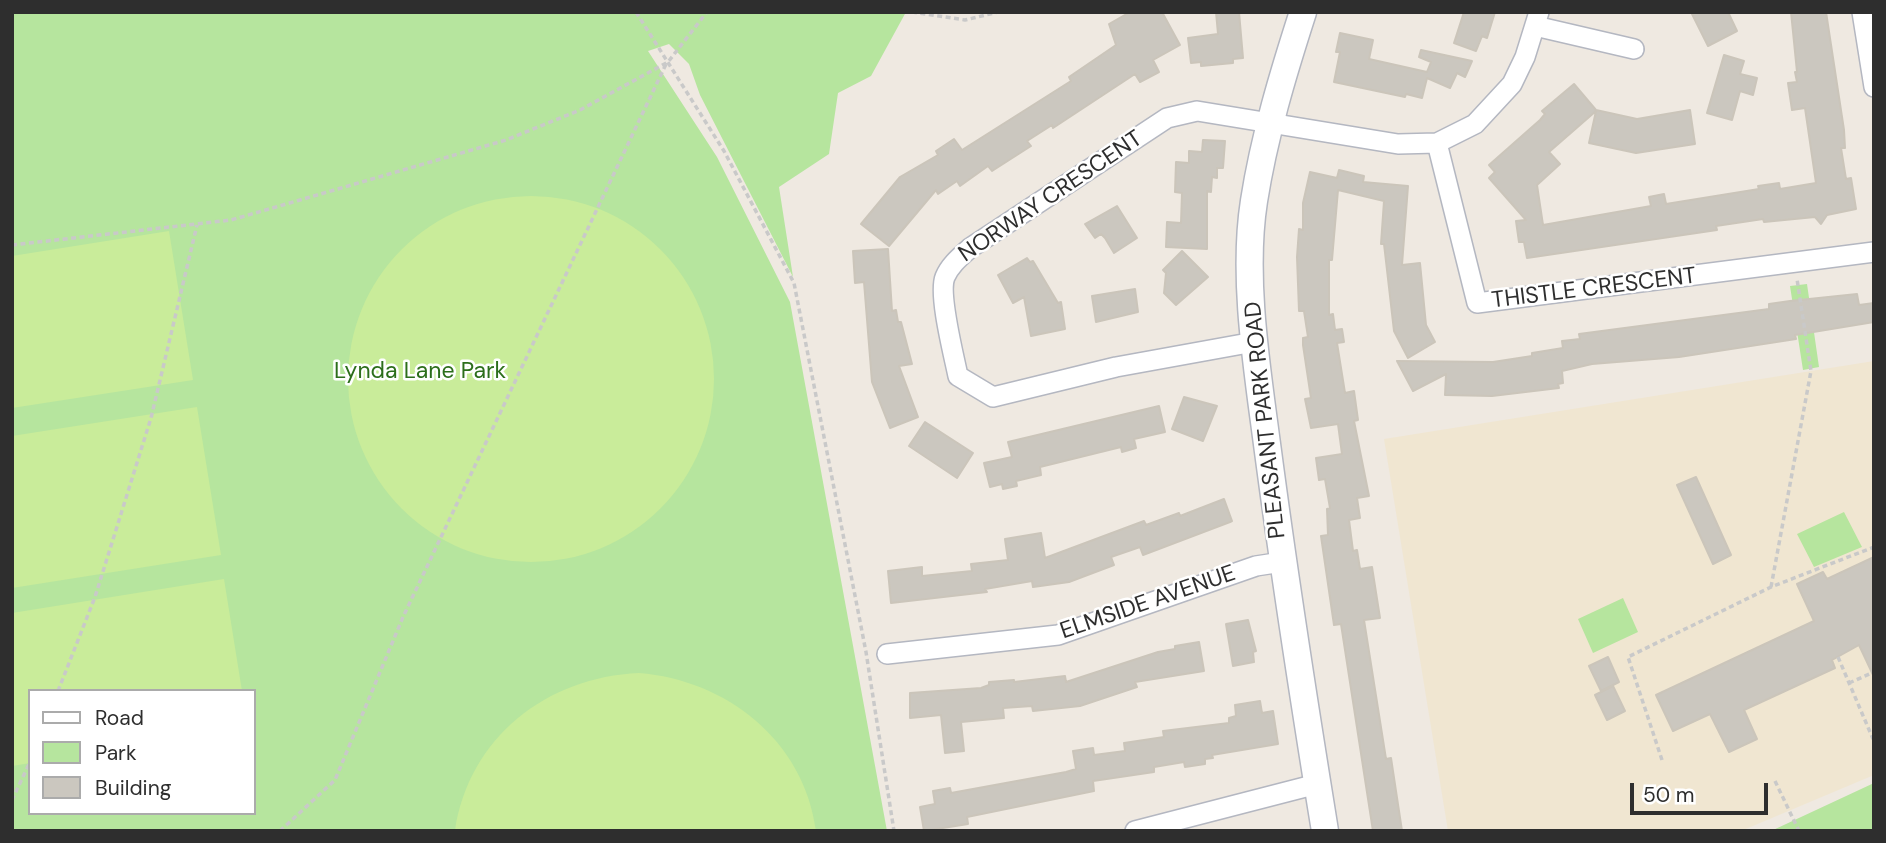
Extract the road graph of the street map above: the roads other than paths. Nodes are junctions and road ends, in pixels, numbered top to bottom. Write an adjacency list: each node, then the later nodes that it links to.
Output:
1 (1303, 12): 6 (street, PLEASANT PARK ROAD)
2 (1862, 12): 5 (street)
3 (1537, 19): 4 (street); 7 (street)
4 (1634, 50)
5 (1874, 87)
6 (1272, 122): 7 (street); 9 (street, PLEASANT PARK ROAD); 9 (street, NORWAY CRESCENT)
7 (1437, 143): 8 (street, THISTLE CRESCENT)
8 (1874, 252)
9 (1254, 342): 10 (street, PLEASANT PARK ROAD)
10 (1282, 562): 11 (street, ELMSIDE AVENUE); 12 (street, PLEASANT PARK ROAD)
11 (887, 654)
12 (1317, 784): 13 (street); 14 (street, PLEASANT PARK ROAD)
13 (1135, 831)
14 (1325, 831)

